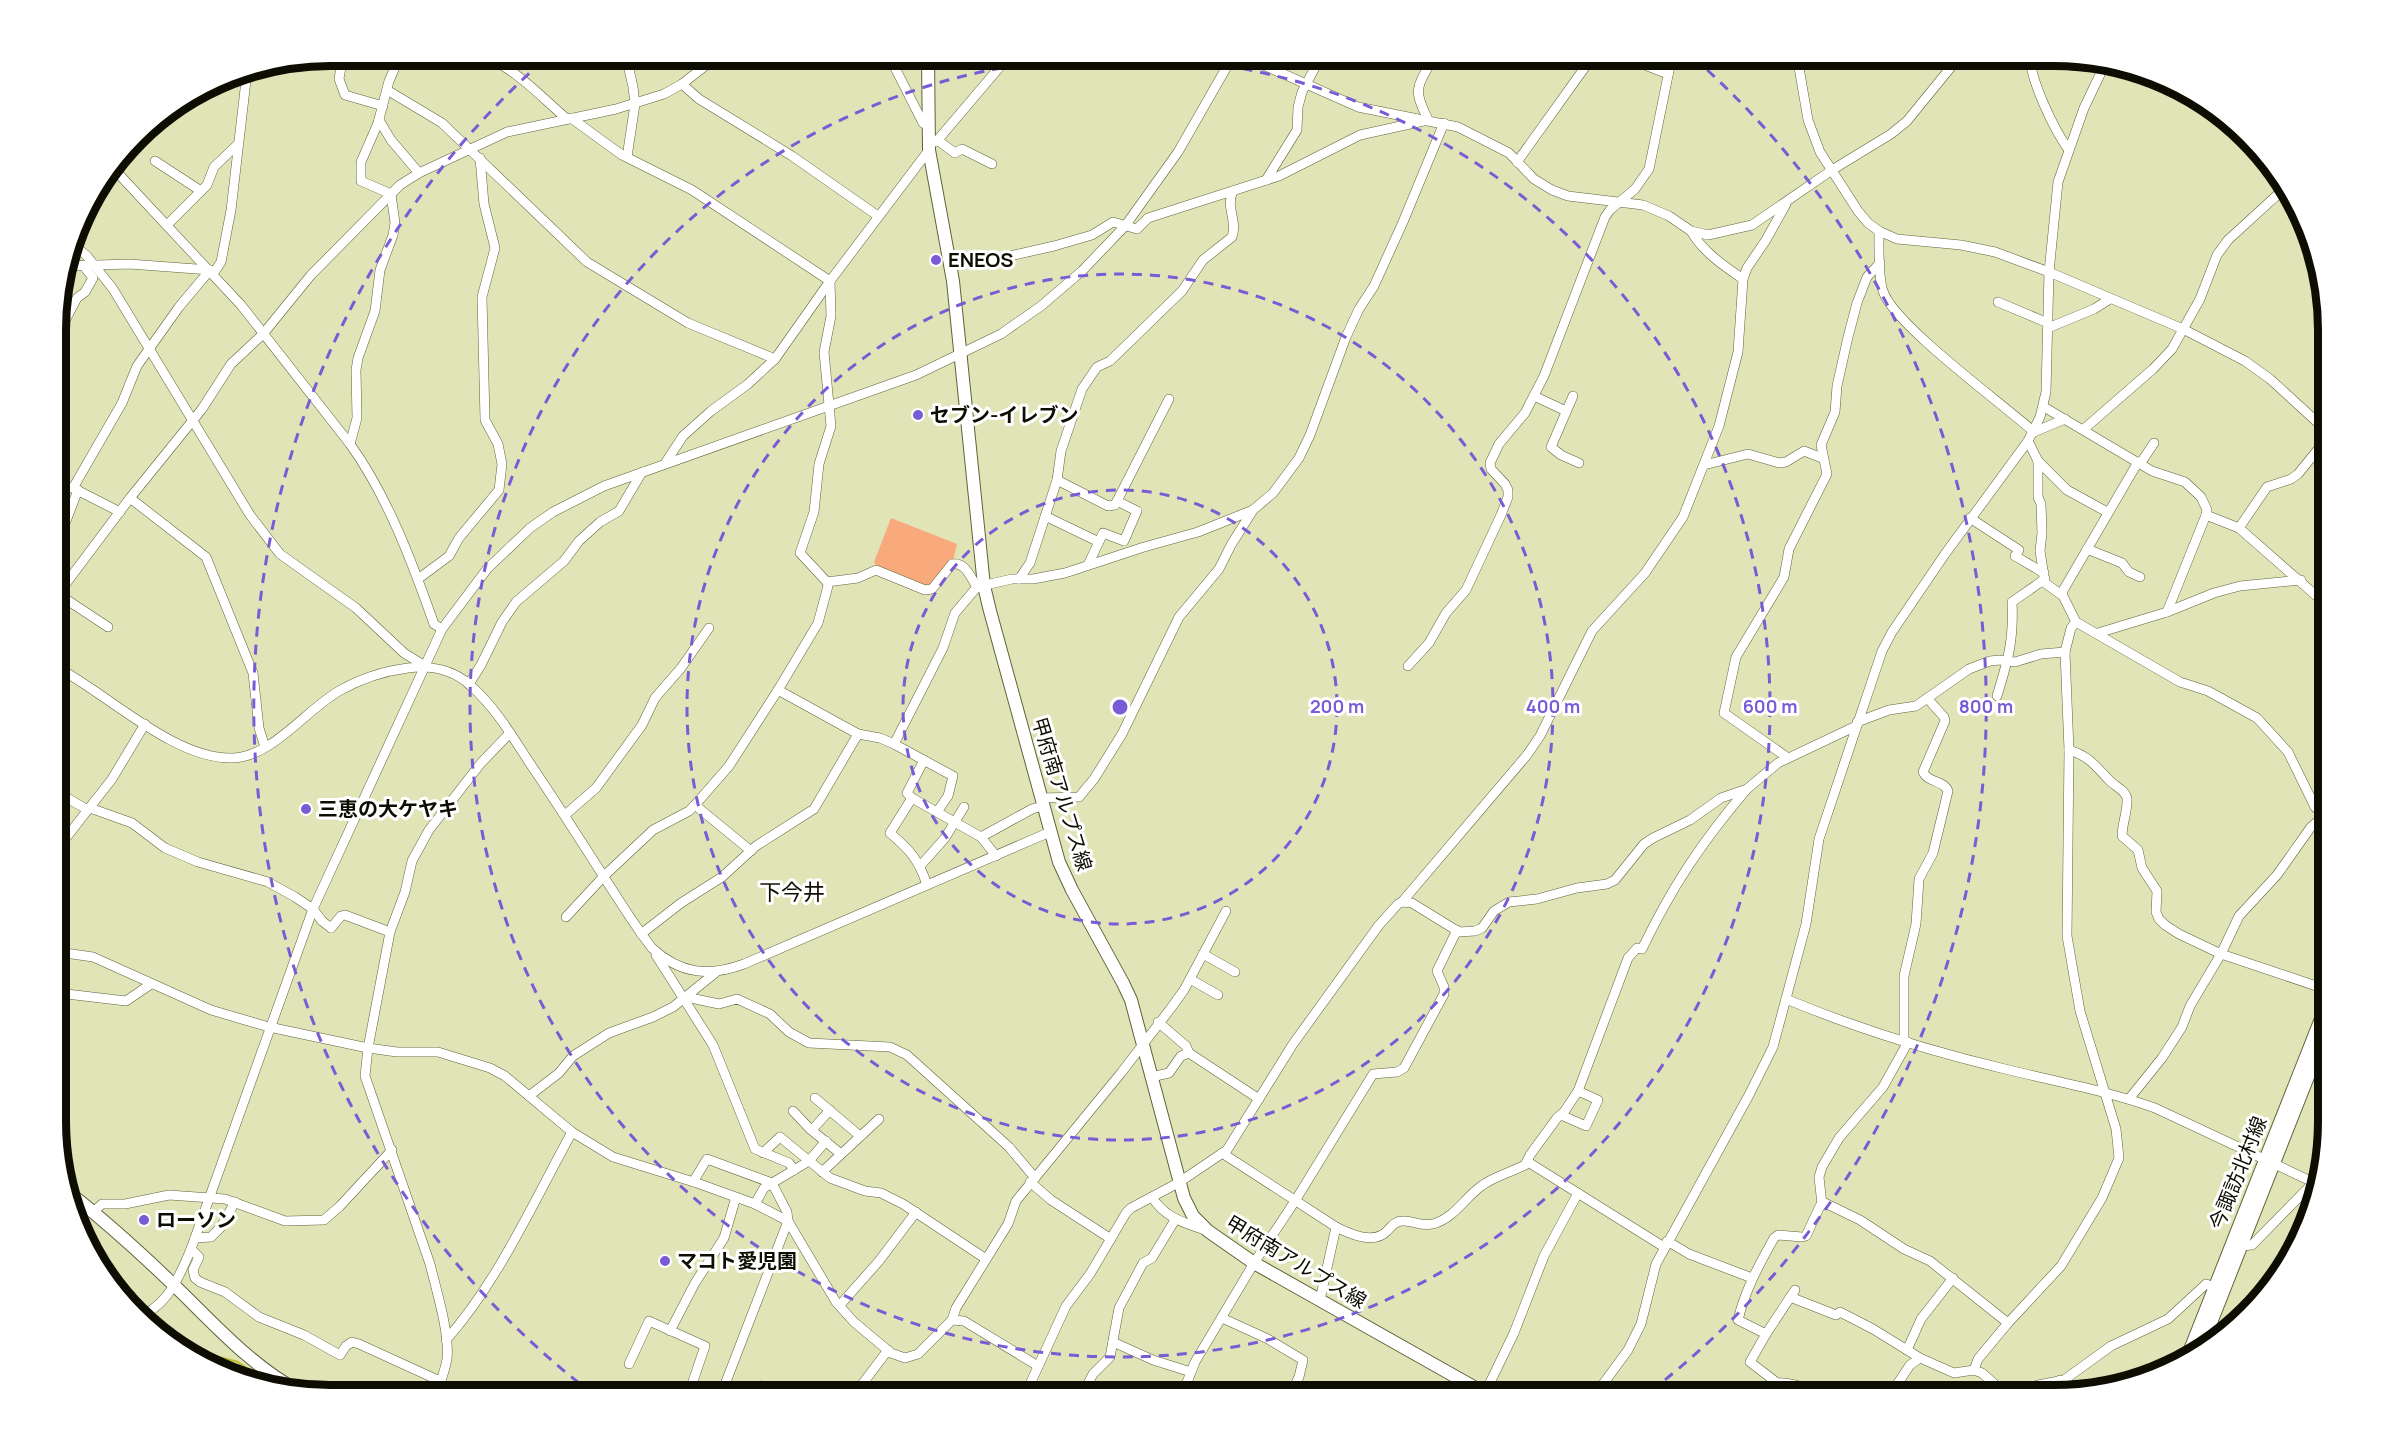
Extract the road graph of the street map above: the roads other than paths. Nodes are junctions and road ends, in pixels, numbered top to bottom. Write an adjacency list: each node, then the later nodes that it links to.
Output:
1 (341, 66): 26 (street)
2 (396, 66): 24 (street)
3 (502, 66): 27 (street)
4 (628, 66): 25 (street)
5 (705, 66): 23 (street)
6 (894, 66): 31 (street)
7 (928, 66): 31 (main road, 甲府南アルプス線)
8 (1000, 66): 33 (street)
9 (1227, 66): 53 (street)
10 (1268, 66): 22 (street)
11 (1315, 66): 22 (street)
12 (1431, 66): 29 (street)
13 (1586, 66): 39 (street)
14 (1648, 66): 20 (street)
15 (1670, 66): 20 (street)
16 (1799, 66): 41 (street)
17 (1952, 66): 41 (street)
18 (2031, 66): 35 (street)
19 (2102, 70): 35 (street)
20 (1668, 74): 50 (street)
21 (246, 80): 32 (street)
22 (1306, 83): 29 (street); 44 (street)
23 (682, 84): 25 (street); 51 (street)
24 (387, 90): 26 (street); 34 (street)
25 (635, 104): 27 (street); 36 (street)
26 (383, 106): 28 (street)
27 (569, 118): 34 (street); 36 (street)
28 (379, 120): 43 (street); 48 (street)
29 (1428, 120): 30 (street); 44 (street)
30 (1444, 123): 39 (street); 102 (street)
31 (927, 125): 33 (main road, 甲府南アルプス線)
32 (238, 144): 45 (street); 62 (street)
33 (931, 144): 40 (street); 51 (street); 61 (main road, 甲府南アルプス線)
34 (471, 149): 37 (street); 43 (street)
35 (2068, 149): 63 (street)
36 (627, 157): 65 (street)
37 (480, 158): 74 (street); 115 (street)
38 (155, 161): 45 (street)
39 (1517, 162): 50 (street)
40 (992, 164)
41 (1832, 170): 49 (street); 55 (street)
42 (118, 173): 52 (street)
43 (419, 173): 48 (street)
44 (1266, 180): 46 (street)
45 (201, 191): 52 (street)
46 (1233, 191): 53 (street); 97 (street)
47 (2280, 193): 70 (street)
48 (391, 194): 71 (street); 88 (street)
49 (1789, 199): 54 (street); 64 (street)
50 (1619, 201): 54 (street); 75 (street)
51 (878, 216): 65 (street)
52 (167, 225): 62 (street)
53 (1125, 226): 61 (street); 73 (street)
54 (1690, 231): 64 (street)
55 (1879, 231): 57 (street); 63 (street)
56 (79, 250): 59 (street)
57 (1880, 263): 85 (street); 90 (street)
58 (83, 265): 59 (street); 60 (street); 68 (street)
59 (94, 265): 62 (street); 72 (street)
60 (74, 266)
61 (950, 266): 73 (main road, 甲府南アルプス線)
62 (211, 272): 71 (street); 72 (street)
63 (2049, 272): 66 (street); 69 (street)
64 (1743, 279): 95 (street)
65 (830, 281): 74 (street); 78 (street)
66 (2110, 299): 69 (street); 70 (street)
67 (1998, 302): 69 (street)
68 (67, 317)
69 (2048, 326): 79 (street)
70 (2183, 329): 83 (street); 84 (street)
71 (263, 334): 82 (street); 88 (street)
72 (150, 349): 82 (street); 99 (street)
73 (960, 354): 78 (street); 120 (main road, 甲府南アルプス線)
74 (775, 359): 92 (street)
75 (1534, 396): 80 (street); 133 (street)
76 (1573, 396): 80 (street)
77 (1169, 399): 101 (street)
78 (830, 405): 92 (street); 118 (street)
79 (2044, 407): 81 (street); 85 (street)
80 (1566, 411): 93 (street)
81 (2065, 419): 84 (street); 85 (street)
82 (193, 421): 100 (street); 132 (street)
83 (2318, 423)
84 (2084, 429): 94 (street)
85 (2034, 432): 86 (street)
86 (2028, 441): 91 (street); 107 (street)
87 (2154, 442): 94 (street)
88 (350, 444): 115 (street)
89 (2318, 449): 109 (street)
90 (1822, 458): 95 (street); 146 (street)
91 (2038, 461): 104 (street); 113 (street)
92 (666, 462): 96 (street)
93 (1579, 463)
94 (2139, 463): 104 (street); 105 (street)
95 (1704, 465): 168 (street)
96 (642, 472): 128 (street); 135 (street)
97 (1057, 480): 101 (street); 106 (street)
98 (66, 487): 99 (street)
99 (75, 489): 103 (street); 108 (street)
100 (130, 498): 103 (street); 144 (street)
101 (1117, 501): 110 (street)
102 (1253, 510): 112 (street); 151 (street)
103 (120, 512): 119 (street)
104 (2107, 512): 111 (street)
105 (2206, 515): 109 (street); 124 (street)
106 (1045, 516): 110 (street); 116 (street)
107 (1970, 518): 113 (street); 140 (street)
108 (66, 521)
109 (2239, 528): 117 (street)
110 (1099, 542): 112 (street)
111 (2087, 549): 114 (street); 121 (street)
112 (1088, 565): 116 (street)
113 (2044, 576): 121 (street); 131 (street)
114 (2140, 577)
115 (418, 579): 128 (street)
116 (1020, 579): 120 (street)
117 (2301, 580): 122 (street); 124 (street)
118 (827, 582): 120 (street); 136 (street)
119 (66, 583)
120 (981, 587): 143 (street); 151 (main road, 甲府南アルプス線)
121 (2061, 594): 125 (street)
122 (2318, 596)
123 (66, 599): 126 (street)
124 (2167, 612): 129 (street)
125 (2076, 622): 129 (street); 130 (street)
126 (108, 627)
127 (709, 628): 157 (street)
128 (442, 629): 132 (street)
129 (2098, 633): 155 (street)
130 (2065, 652): 131 (street); 145 (street)
131 (2008, 662): 137 (street); 138 (street)
132 (424, 666): 135 (street); 144 (street); 169 (street)
133 (1408, 666)
134 (66, 672): 139 (street)
135 (469, 684): 141 (street)
136 (778, 690): 142 (street); 152 (street)
137 (1997, 696)
138 (1927, 698): 140 (street); 191 (street)
139 (145, 724): 144 (street); 154 (street)
140 (1857, 724): 146 (street); 187 (street)
141 (510, 733): 157 (street); 173 (street)
142 (858, 734): 143 (street); 163 (street)
143 (894, 744): 147 (street)
144 (265, 747)
145 (2069, 750): 178 (street); 198 (street)
146 (1788, 758): 148 (street)
147 (924, 760): 150 (street); 156 (street)
148 (1747, 789): 172 (street); 197 (street)
149 (66, 797): 154 (street)
150 (912, 798): 156 (street); 165 (street)
151 (1042, 802): 160 (main road, 甲府南アルプス線); 161 (street)
152 (695, 805): 163 (street); 166 (street)
153 (964, 807): 158 (street)
154 (89, 809): 162 (street); 169 (street)
155 (2318, 809)
156 (938, 812): 158 (street)
157 (565, 815): 166 (street)
158 (955, 822): 161 (street); 165 (street)
159 (2318, 822): 178 (street)
160 (1050, 832): 164 (street); 192 (main road, 甲府南アルプス線)
161 (981, 837): 164 (street)
162 (66, 838)
163 (751, 851): 174 (street)
164 (996, 856): 167 (street)
165 (921, 865): 167 (street)
166 (604, 876): 171 (street); 174 (street)
167 (927, 885): 179 (street)
168 (1402, 902): 172 (street); 201 (street)
169 (313, 909): 173 (street); 189 (street)
170 (1226, 911): 177 (street)
171 (566, 917)
172 (1457, 930): 231 (street)
173 (390, 932): 193 (street)
174 (641, 934): 175 (street)
175 (652, 948): 179 (street); 186 (street)
176 (66, 953): 182 (street)
177 (1203, 954): 180 (street); 181 (street)
178 (2221, 954): 183 (street); 202 (street)
179 (715, 972): 186 (street)
180 (1235, 972)
181 (1190, 979): 185 (street); 188 (street)
182 (151, 984): 184 (street); 189 (street)
183 (2318, 987)
184 (66, 994)
185 (1218, 995)
186 (685, 998): 199 (street); 212 (street); 220 (street)
187 (1786, 999): 191 (street); 243 (street)
188 (1158, 1022): 192 (street); 195 (street)
189 (269, 1027): 193 (street); 229 (street)
190 (2318, 1029): 216 (main road, 今諏訪北村線)
191 (1906, 1042): 198 (street); 234 (street)
192 (1143, 1044): 196 (main road, 甲府南アルプス線); 220 (street)
193 (368, 1048): 199 (street); 211 (street)
194 (2318, 1049): 216 (main road, 今諏訪北村線)
195 (1189, 1053): 196 (street); 201 (street)
196 (1151, 1077): 224 (main road, 甲府南アルプス線)
197 (1578, 1091): 205 (street); 205 (street)
198 (2105, 1092): 202 (street); 257 (street)
199 (529, 1096): 208 (street)
200 (815, 1098): 203 (street)
201 (1259, 1099): 213 (street)
202 (2129, 1099): 216 (street)
203 (830, 1110): 207 (street); 209 (street)
204 (793, 1111): 207 (street)
205 (1561, 1115): 217 (street)
206 (879, 1119): 209 (street)
207 (812, 1130): 210 (street)
208 (572, 1132): 222 (street); 261 (street)
209 (860, 1136): 214 (street)
210 (826, 1141): 214 (street); 215 (street)
211 (392, 1150): 232 (street); 261 (street)
212 (763, 1153): 215 (street); 218 (street)
213 (1221, 1153): 224 (street); 231 (street)
214 (841, 1154): 219 (street)
215 (809, 1161): 218 (street); 219 (street)
216 (2270, 1161): 221 (street); 244 (main road, 今諏訪北村線); 251 (main road, 今諏訪北村線)
217 (1528, 1162): 226 (street); 239 (street)
218 (794, 1170): 223 (street)
219 (822, 1172): 236 (street)
220 (1033, 1180): 242 (street); 246 (street)
221 (2311, 1181)
222 (693, 1182): 223 (street); 227 (street)
223 (772, 1183): 233 (street); 238 (street)
224 (1178, 1183): 228 (street); 240 (main road, 甲府南アルプス線)
225 (2309, 1188): 244 (street)
226 (1578, 1193): 243 (street); 285 (street)
227 (736, 1197): 233 (street); 258 (street)
228 (1152, 1197): 237 (street); 242 (street)
229 (208, 1199): 232 (street); 235 (street); 241 (street)
230 (78, 1200): 235 (main road)
231 (1295, 1201): 239 (street); 247 (street)
232 (235, 1202): 241 (street)
233 (755, 1204): 238 (street)
234 (1822, 1205): 248 (street); 249 (street)
235 (93, 1212): 250 (main road)
236 (916, 1212): 246 (street); 253 (street)
237 (1175, 1220): 240 (street); 262 (street)
238 (788, 1221): 253 (street); 278 (street)
239 (1336, 1227): 252 (street)
240 (1208, 1231): 247 (main road, 甲府南アルプス線)
241 (195, 1238): 245 (street)
242 (1111, 1239): 268 (street)
243 (1666, 1244): 248 (street); 286 (street)
244 (2241, 1246): 260 (main road, 今諏訪北村線)
245 (190, 1249): 250 (street); 273 (street)
246 (986, 1259): 256 (street)
247 (1254, 1263): 252 (main road, 甲府南アルプス線); 255 (street)
248 (1752, 1278): 259 (street)
249 (1953, 1278): 257 (street); 265 (street)
250 (175, 1286): 254 (street); 272 (main road)
251 (2214, 1287): 263 (main road, 今諏訪北村線); 271 (street)
252 (1320, 1300): 284 (main road, 甲府南アルプス線)
253 (840, 1305): 264 (street)
254 (148, 1312)
255 (1222, 1318): 270 (street); 283 (street)
256 (952, 1320): 264 (street); 268 (street)
257 (2008, 1323): 269 (street)
258 (670, 1331): 267 (street); 277 (street)
259 (1766, 1334): 265 (street); 274 (street)
260 (2205, 1338)
261 (446, 1340): 273 (street)
262 (1113, 1342): 270 (street); 281 (street)
263 (2191, 1347)
264 (888, 1350): 279 (street)
265 (1907, 1350): 266 (street)
266 (1920, 1358): 269 (street); 289 (street)
267 (629, 1364)
268 (1038, 1366): 280 (street)
269 (1974, 1370): 290 (street)
270 (1191, 1372): 282 (street)
271 (2060, 1380): 275 (street); 291 (street)
272 (283, 1381)
273 (440, 1381): 276 (street)
274 (1776, 1382): 287 (street); 288 (street)
275 (2069, 1384)
276 (439, 1385)
277 (692, 1385)
278 (725, 1385)
279 (862, 1385)
280 (1031, 1385)
281 (1088, 1385)
282 (1186, 1385)
283 (1295, 1385)
284 (1471, 1385)
285 (1491, 1385)
286 (1602, 1385)
287 (1770, 1385)
288 (1793, 1385)
289 (1897, 1385)
290 (1996, 1385)
291 (2038, 1385)

